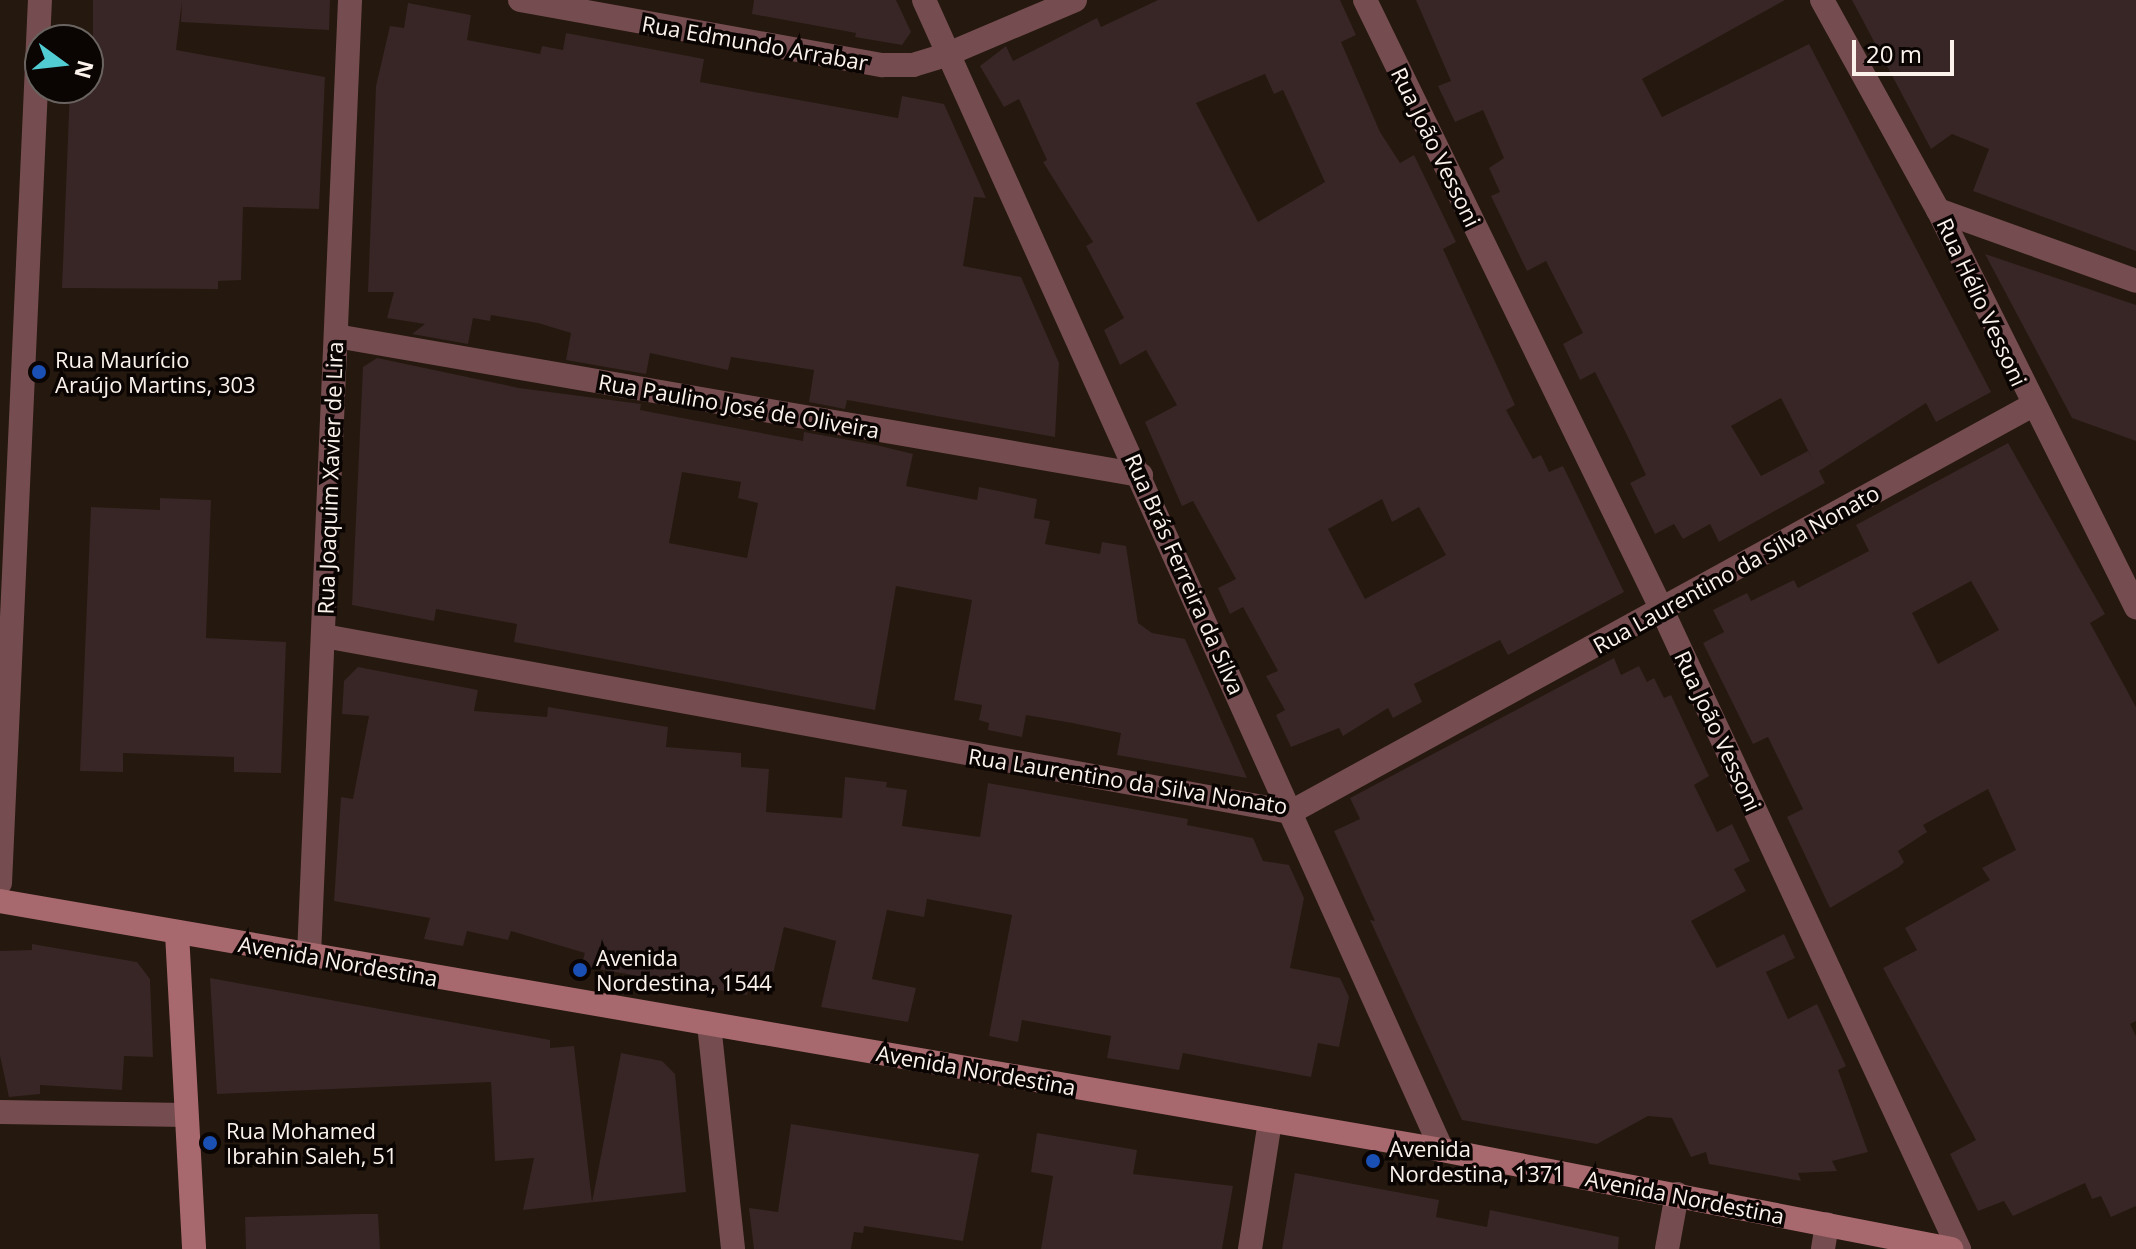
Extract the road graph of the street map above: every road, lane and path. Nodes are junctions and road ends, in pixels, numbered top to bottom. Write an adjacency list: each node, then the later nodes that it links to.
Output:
1 (40, 0): 18 (street)
2 (350, 0): 11 (street, Rua Joaquim Xavier de Lira)
3 (520, 0): 8 (street, Rua Edmundo Arrabar)
4 (924, 0): 8 (street, Rua Brás Ferreira da Silva)
5 (1075, 0): 8 (street, Rua Edmundo Arrabar)
6 (1365, 0): 15 (street, Rua João Vessoni)
7 (1822, 0): 9 (street, Rua Hélio Vessoni)
8 (948, 54): 13 (street, Rua Brás Ferreira da Silva)
9 (1938, 210): 10 (street); 12 (street, Rua Hélio Vessoni)
10 (2136, 281)
11 (336, 336): 13 (street, Rua Paulino José de Oliveira); 16 (street, Rua Joaquim Xavier de Lira)
12 (2031, 406): 14 (street, Rua Hélio Vessoni); 15 (street, Rua Laurentino da Silva Nonato)
13 (1141, 475): 17 (street, Rua Brás Ferreira da Silva)
14 (2136, 607)
15 (1662, 610): 17 (street, Rua Laurentino da Silva Nonato); 35 (street, Rua João Vessoni)
16 (324, 636): 17 (street, Rua Laurentino da Silva Nonato); 21 (street, Rua Joaquim Xavier de Lira)
17 (1291, 812): 26 (street, Rua Brás Ferreira da Silva)
18 (0, 883)
19 (0, 901): 20 (main road, Avenida Nordestina)
20 (177, 933): 21 (main road, Avenida Nordestina); 24 (main road)
21 (309, 955): 22 (main road, Avenida Nordestina)
22 (709, 1024): 25 (main road, Avenida Nordestina); 30 (street)
23 (0, 1112): 24 (street)
24 (186, 1115): 29 (main road)
25 (1270, 1121): 26 (main road, Avenida Nordestina); 31 (street)
26 (1442, 1150): 27 (main road, Avenida Nordestina)
27 (1677, 1194): 28 (main road, Avenida Nordestina); 32 (street)
28 (1827, 1224): 33 (street); 34 (main road, Avenida Nordestina)
29 (194, 1249)
30 (733, 1249)
31 (1250, 1249)
32 (1667, 1249)
33 (1823, 1249)
34 (1951, 1249)
35 (1959, 1249)

